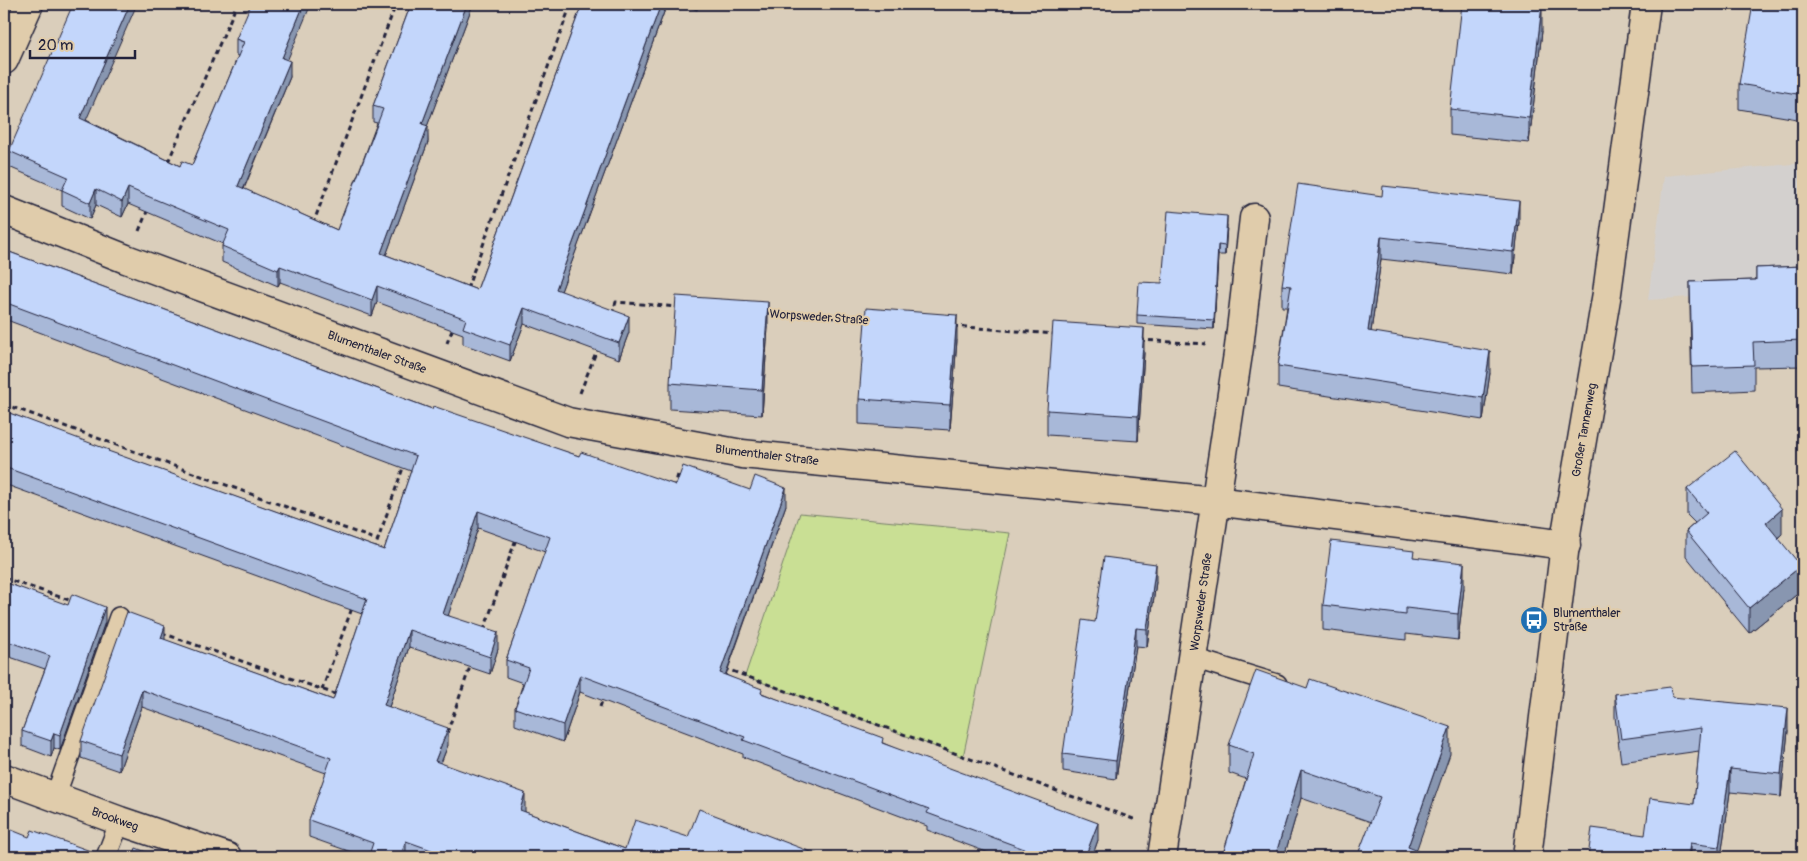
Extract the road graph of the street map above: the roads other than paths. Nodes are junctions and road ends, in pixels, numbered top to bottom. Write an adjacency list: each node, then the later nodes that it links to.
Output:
1 (29, 4): 3 (street)
2 (1646, 4): 7 (street, Großer Tannenweg)
3 (4, 60)
4 (4, 210): 6 (street, Blumenthaler Straße)
5 (1254, 218): 6 (street, Worpsweder Straße)
6 (1215, 501): 7 (street, Blumenthaler Straße); 9 (street, Worpsweder Straße)
7 (1566, 544): 17 (street, Großer Tannenweg)
8 (119, 618): 12 (lane)
9 (1193, 658): 10 (lane); 14 (street, Worpsweder Straße)
10 (1294, 690)
11 (4, 778): 12 (street, Brookweg)
12 (54, 797): 13 (street, Brookweg)
13 (120, 821): 15 (street, Brookweg); 16 (lane)
14 (1164, 844)
15 (218, 856)
16 (106, 857)
17 (1527, 857)

